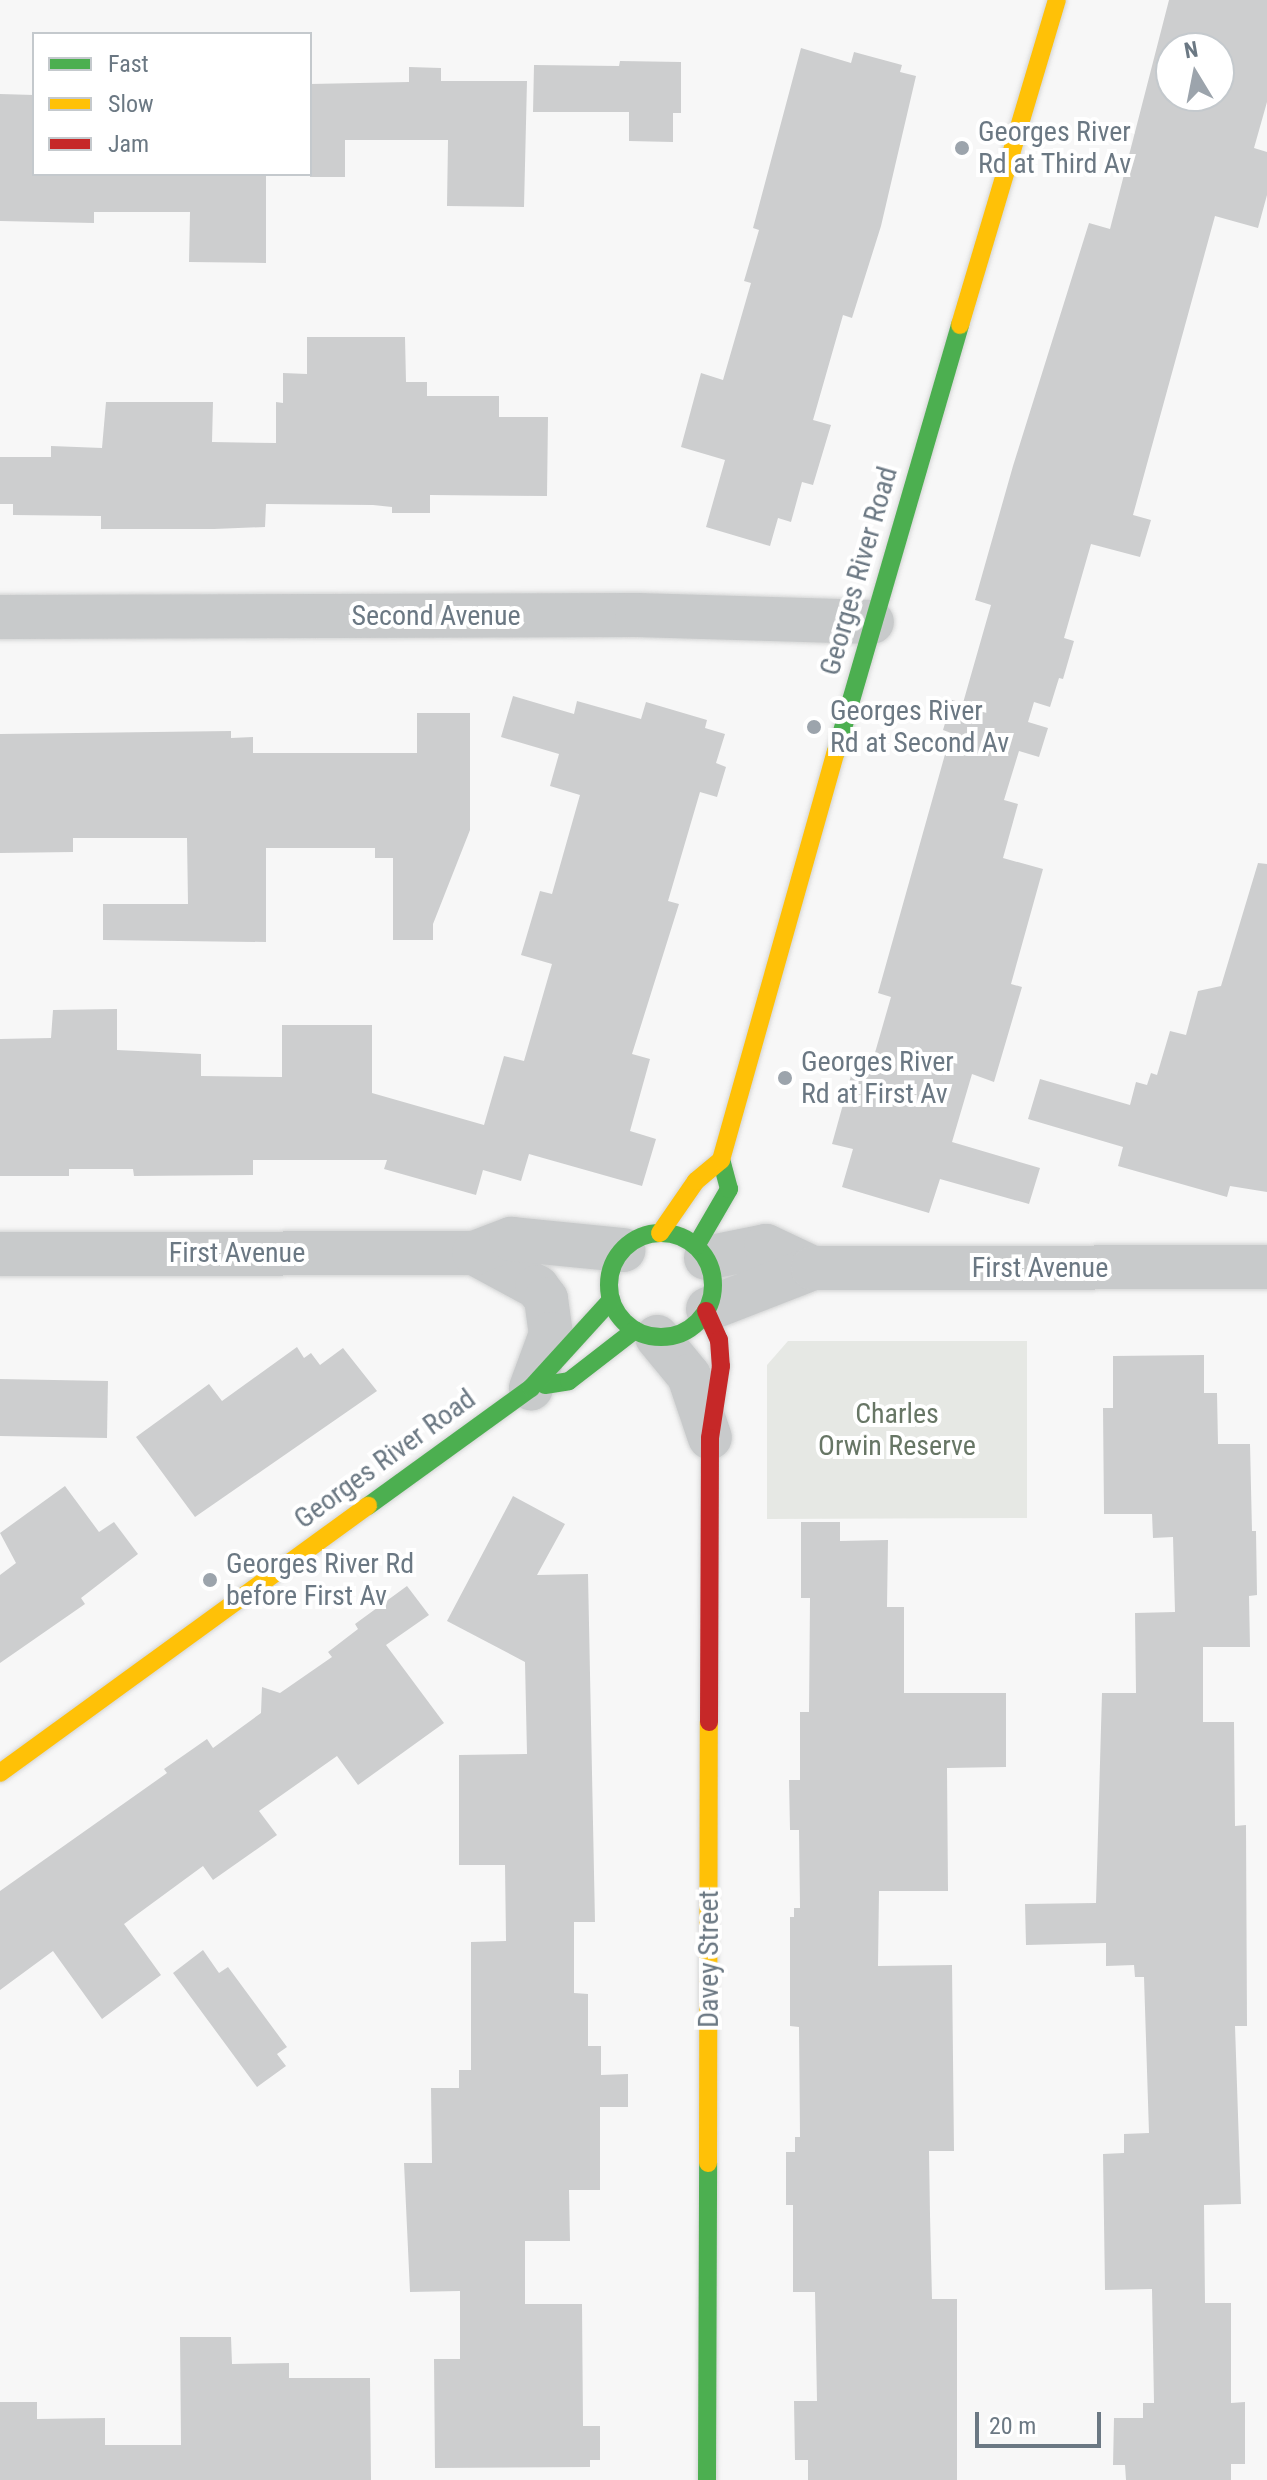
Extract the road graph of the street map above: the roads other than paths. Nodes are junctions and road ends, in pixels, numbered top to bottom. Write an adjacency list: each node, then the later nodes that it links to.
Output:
1 (1057, 0): 3 (street, Georges River Road)
2 (0, 617): 3 (street, Second Avenue)
3 (872, 622): 4 (street, Georges River Road)
4 (725, 1175): 5 (street); 6 (street); 7 (street, Georges River Road)
5 (641, 1242): 7 (street); 8 (street, First Avenue); 12 (street)
6 (766, 1246): 7 (street); 11 (street, First Avenue)
7 (701, 1252): 13 (street)
8 (474, 1253): 9 (street, First Avenue); 15 (street, First Avenue)
9 (0, 1254)
10 (1267, 1267): 11 (street, First Avenue)
11 (813, 1268): 13 (street, First Avenue)
12 (611, 1300): 14 (street); 15 (street, Georges River Road)
13 (707, 1310): 14 (street); 16 (street, Davey Street)
14 (646, 1334): 15 (street, Georges River Road); 16 (street, Davey Street)
15 (531, 1388): 17 (street, Georges River Road)
16 (710, 1438): 18 (street, Davey Street)
17 (0, 1773)
18 (707, 2480)

